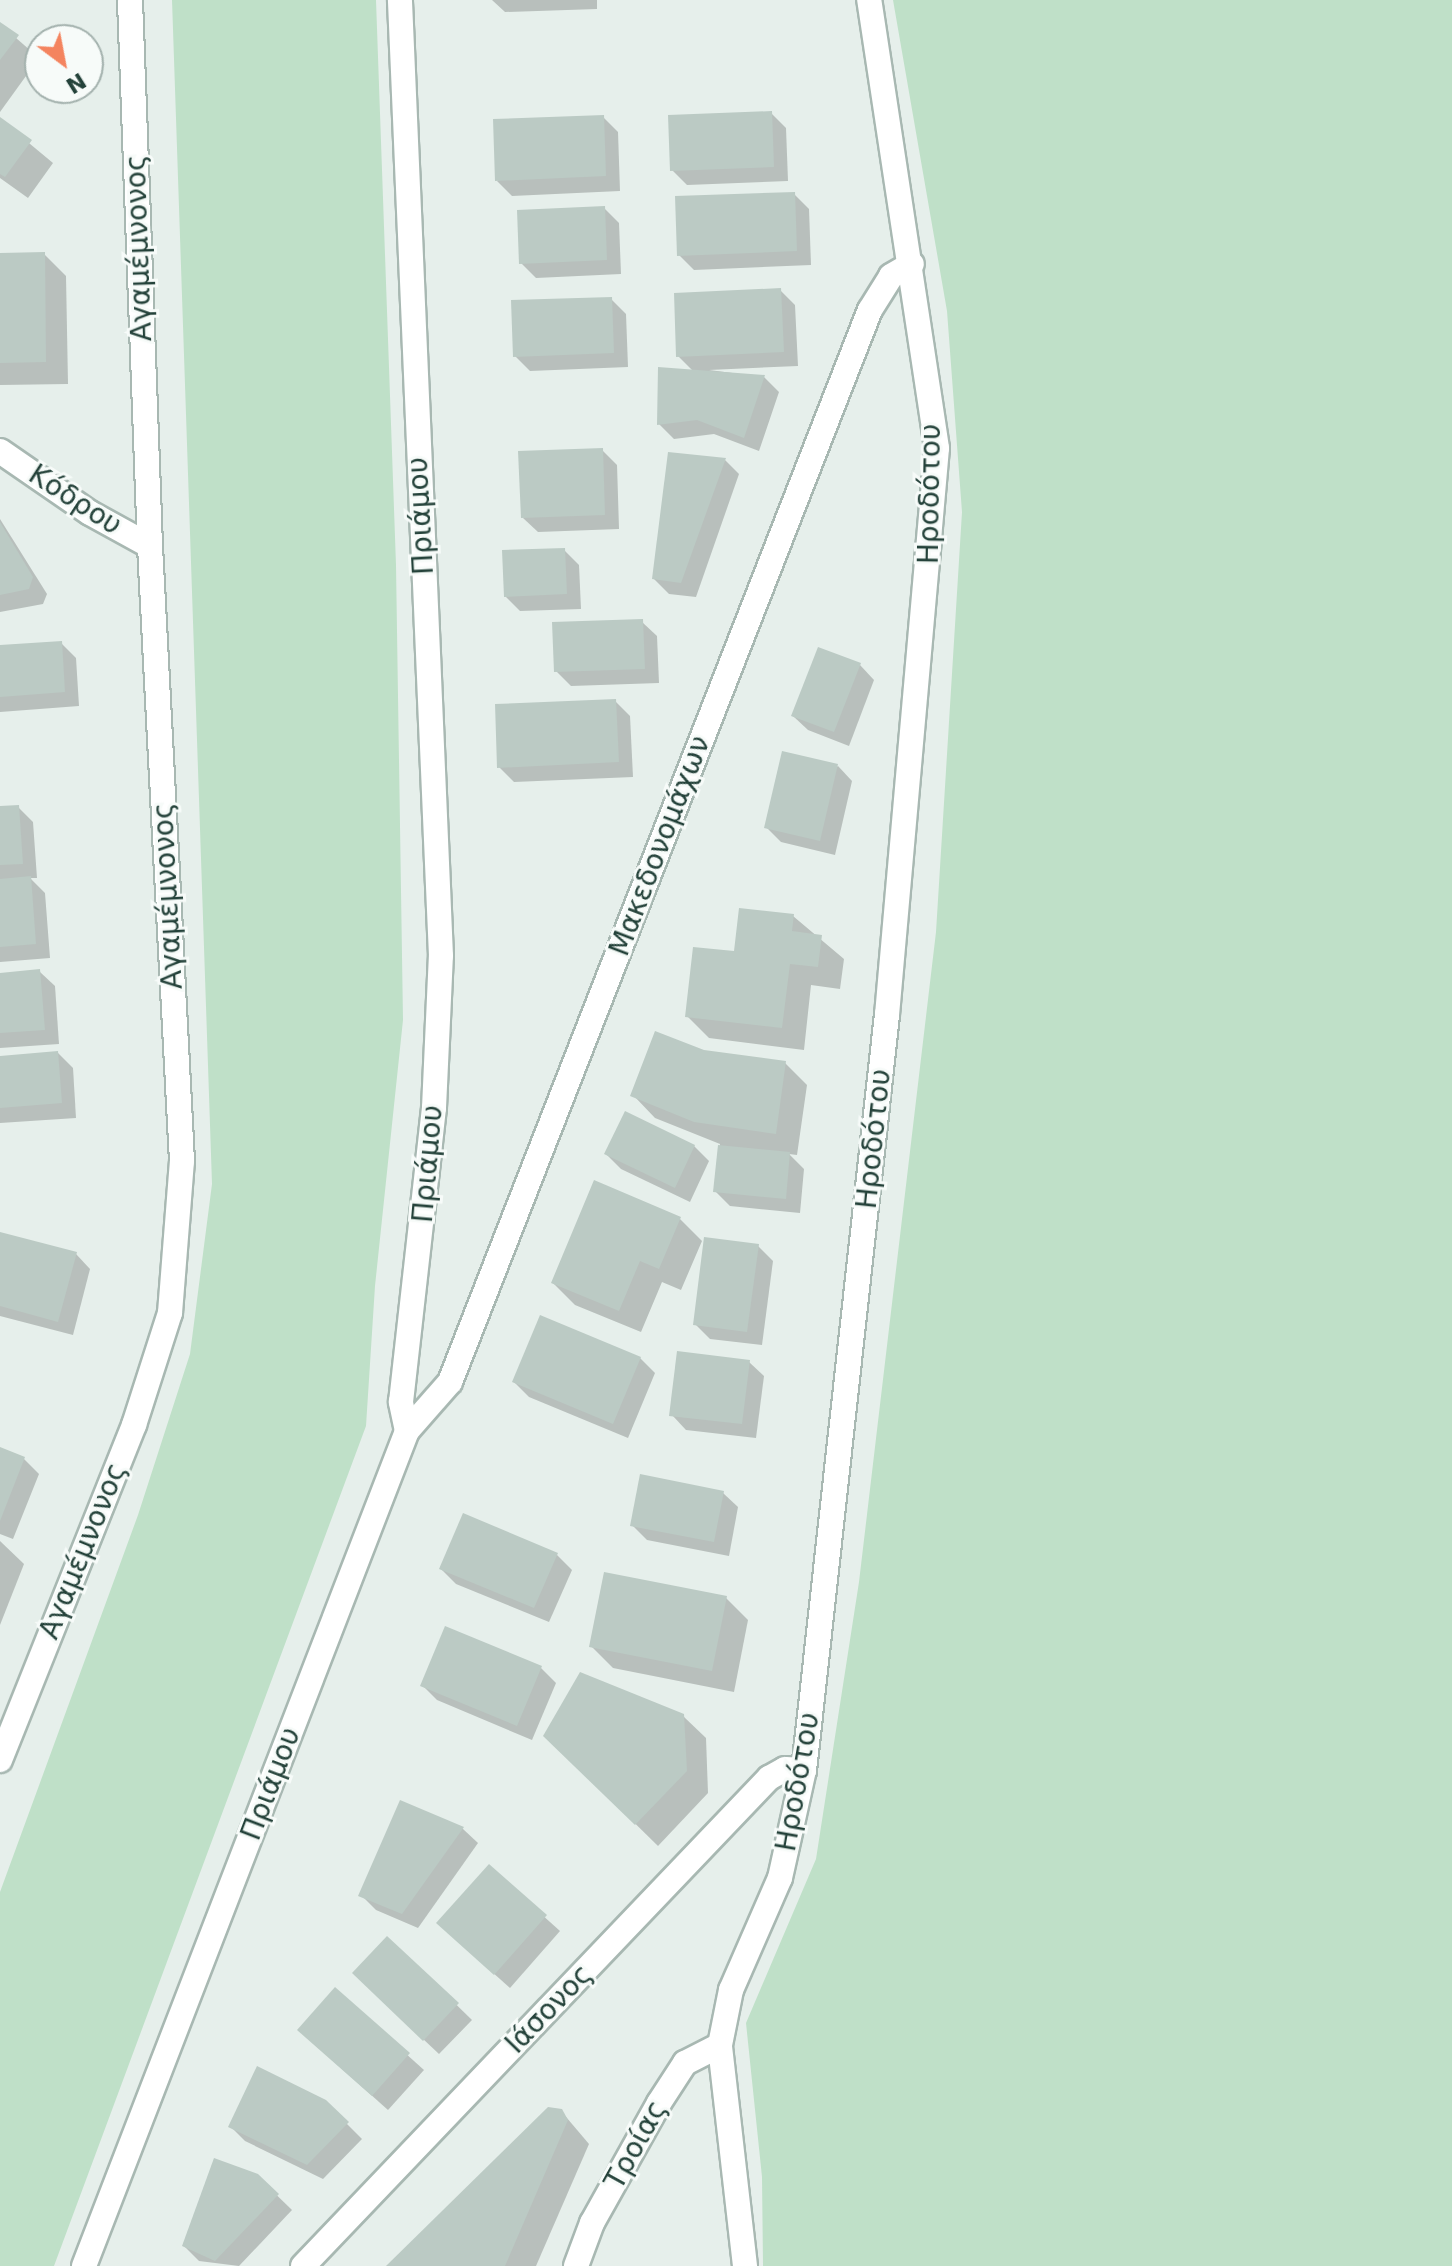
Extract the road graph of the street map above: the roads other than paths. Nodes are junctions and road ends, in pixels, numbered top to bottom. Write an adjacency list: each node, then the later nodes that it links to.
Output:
1 (130, 0): 6 (street, Αγαμέμνονος)
2 (400, 0): 7 (street, Πριάμου)
3 (869, 0): 4 (street, Ηροδότου)
4 (912, 264): 7 (street, Μακεδονομάχων); 9 (street, Ηροδότου)
5 (0, 451): 6 (street, Κόδρου)
6 (150, 546): 8 (street, Αγαμέμνονος)
7 (407, 1431): 11 (street, Πριάμου)
8 (0, 1760)
9 (804, 1770): 10 (street, Ηροδότου); 12 (street, Ιάσονος)
10 (720, 2045): 13 (street, Τροίας); 14 (street, Ηροδότου)
11 (84, 2266)
12 (303, 2266)
13 (576, 2266)
14 (745, 2266)

